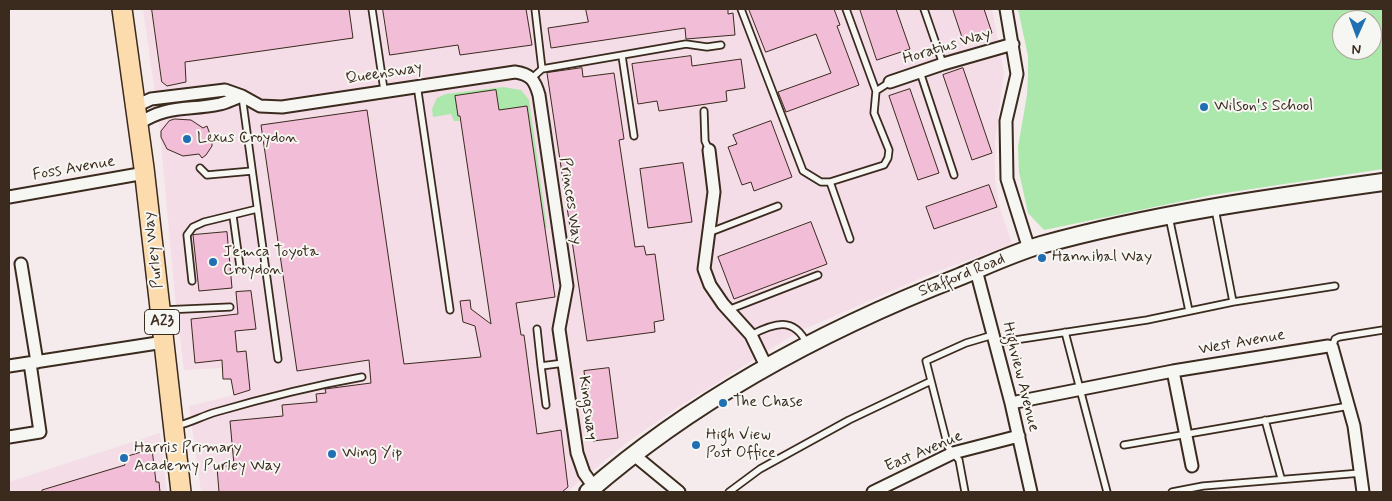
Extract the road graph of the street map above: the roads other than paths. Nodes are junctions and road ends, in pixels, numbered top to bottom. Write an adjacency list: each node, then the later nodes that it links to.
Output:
1 (122, 9): 21 (highway, Purley Way / A23)
2 (372, 9): 17 (lane)
3 (535, 9): 12 (lane)
4 (741, 9): 28 (lane)
5 (846, 9): 18 (lane)
6 (924, 9): 11 (lane)
7 (1006, 9): 8 (street)
8 (1013, 44): 11 (street, Horatius Way); 38 (street)
9 (721, 45): 10 (lane)
10 (622, 56): 12 (lane); 22 (lane)
11 (943, 64): 13 (street, Horatius Way)
12 (542, 69): 14 (lane)
13 (920, 72): 15 (street, Horatius Way); 27 (lane)
14 (532, 78): 16 (street, Queensway); 51 (street, Princes Way)
15 (890, 82): 18 (lane)
16 (417, 85): 17 (street, Queensway); 48 (lane)
17 (384, 90): 19 (street, Queensway)
18 (876, 90): 28 (lane)
19 (242, 96): 21 (street); 21 (street, Queensway); 25 (lane)
20 (704, 111): 23 (lane)
21 (137, 115): 26 (highway, Purley Way / A23)
22 (634, 136)
23 (708, 150): 36 (street)
24 (200, 168): 25 (lane)
25 (252, 171): 33 (lane)
26 (145, 174): 30 (street, Foss Avenue); 47 (highway, Purley Way / A23)
27 (954, 175)
28 (830, 182): 37 (lane)
29 (1383, 182): 32 (main road, Stafford Road)
30 (9, 198)
31 (778, 206): 36 (lane)
32 (1214, 207): 35 (main road, Stafford Road); 45 (lane)
33 (257, 209): 34 (lane); 60 (lane)
34 (233, 216): 40 (lane); 43 (lane)
35 (1169, 216): 38 (main road, Stafford Road); 50 (lane)
36 (708, 233): 49 (street)
37 (850, 239)
38 (1029, 249): 41 (main road, Stafford Road)
39 (21, 264): 61 (street)
40 (240, 267)
41 (976, 270): 56 (street, Highview Avenue); 58 (main road, Stafford Road)
42 (818, 275): 49 (lane)
43 (192, 281)
44 (1335, 286): 45 (lane)
45 (1233, 302): 50 (lane)
46 (230, 307): 47 (lane)
47 (161, 310): 57 (highway, Purley Way / A23)
48 (450, 310)
49 (728, 310): 55 (street)
50 (1189, 311): 54 (lane)
51 (560, 328): 62 (street, Kingsway)
52 (536, 329): 64 (lane)
53 (1383, 330): 59 (lane)
54 (1065, 332): 56 (lane); 69 (lane)
55 (751, 335): 58 (lane); 65 (street)
56 (994, 339): 68 (lane); 70 (street, Highview Avenue)
57 (164, 342): 61 (street); 74 (highway, Purley Way / A23)
58 (807, 344): 65 (main road, Stafford Road)
59 (1332, 348): 66 (street, West Avenue); 72 (street)
60 (278, 359)
61 (34, 362): 63 (street); 76 (street)
62 (564, 363): 64 (lane); 84 (street, Kingsway)
63 (9, 366)
64 (541, 366): 71 (lane)
65 (766, 366): 80 (main road, Stafford Road)
66 (1173, 371): 69 (street, West Avenue); 75 (street)
67 (362, 377): 74 (lane)
68 (931, 381): 79 (lane); 87 (lane)
69 (1082, 389): 70 (street, West Avenue); 91 (lane)
70 (1011, 403): 77 (street, Highview Avenue)
71 (546, 405)
72 (1348, 406): 73 (lane); 82 (street)
73 (1265, 420): 75 (lane); 83 (lane)
74 (174, 427): 85 (highway, Purley Way / A23)
75 (1186, 433): 78 (lane); 81 (street)
76 (9, 436)
77 (1019, 436): 79 (street, East Avenue); 90 (street, Highview Avenue)
78 (1124, 445)
79 (953, 454): 88 (street, East Avenue); 89 (lane)
80 (634, 455): 84 (main road, Stafford Road); 86 (street)
81 (1192, 466)
82 (1361, 473): 83 (lane); 93 (street)
83 (1281, 478): 92 (lane)
84 (591, 490)
85 (181, 492)
86 (679, 492)
87 (728, 492)
88 (873, 492)
89 (965, 492)
90 (1031, 492)
91 (1107, 492)
92 (1172, 492)
93 (1363, 492)

